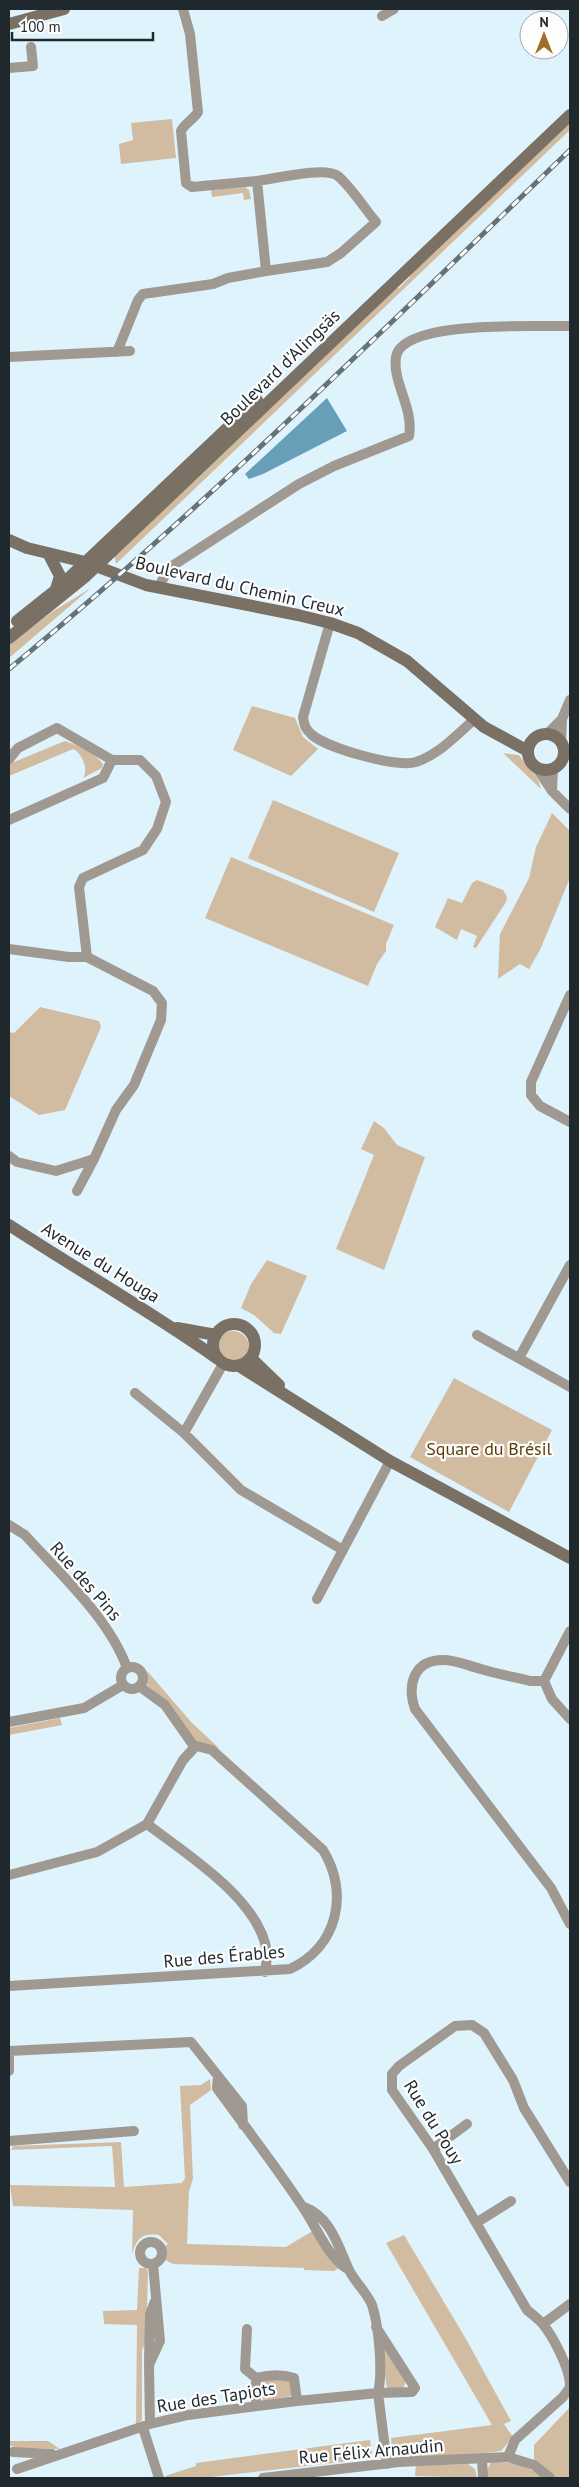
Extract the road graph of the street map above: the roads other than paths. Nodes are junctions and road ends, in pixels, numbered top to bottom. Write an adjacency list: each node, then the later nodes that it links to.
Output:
1 (64, 9): 5 (main road)
2 (182, 9): 10 (street)
3 (394, 9): 4 (street)
4 (382, 16)
5 (9, 24)
6 (32, 47): 7 (street)
7 (9, 68)
8 (570, 105): 18 (main road, Boulevard d'Alingsäs)
9 (570, 115): 18 (main road, Boulevard d'Alingsäs)
10 (256, 181): 11 (street); 11 (street)
11 (266, 271): 14 (street)
12 (570, 326): 20 (street)
13 (130, 351): 14 (street)
14 (117, 352): 15 (street)
15 (9, 357)
16 (9, 540): 17 (main road, Boulevard du Chemin Creux)
17 (48, 553): 18 (main road, Boulevard du Chemin Creux); 21 (main road)
18 (91, 564): 19 (main road, Boulevard du Chemin Creux); 21 (main road, Boulevard d'Alingsäs); 22 (main road, Boulevard d'Alingsäs)
19 (111, 572): 20 (main road, Boulevard du Chemin Creux); 22 (main road)
20 (158, 588): 23 (main road, Boulevard du Chemin Creux)
21 (56, 590): 24 (main road, Boulevard d'Alingsäs)
22 (38, 616): 25 (main road, Boulevard d'Alingsäs)
23 (330, 623): 27 (main road, Boulevard du Chemin Creux); 27 (street)
24 (9, 628)
25 (9, 638)
26 (570, 700): 28 (street)
27 (475, 719): 30 (main road, Boulevard du Chemin Creux)
28 (562, 720): 29 (street); 31 (street)
29 (546, 734): 30 (main road); 31 (main road)
30 (530, 746): 34 (main road)
31 (565, 751): 35 (main road)
32 (9, 758): 33 (street)
33 (112, 760): 38 (street); 40 (street)
34 (536, 767): 35 (main road); 36 (street)
35 (553, 769): 36 (street)
36 (552, 791): 37 (street)
37 (570, 810)
38 (9, 820)
39 (9, 949): 40 (street)
40 (87, 957): 44 (street)
41 (570, 996): 42 (street)
42 (570, 1122)
43 (9, 1156): 44 (street)
44 (94, 1159): 45 (street)
45 (77, 1191)
46 (9, 1225): 48 (main road, Avenue du Houga)
47 (570, 1265): 52 (street)
48 (174, 1328): 49 (main road, Avenue du Houga); 53 (main road, Avenue du Houga)
49 (216, 1334): 51 (main road); 53 (main road)
50 (477, 1336): 52 (street)
51 (251, 1358): 54 (main road); 57 (main road)
52 (519, 1358): 55 (street)
53 (220, 1361): 54 (main road); 58 (street)
54 (240, 1366): 57 (main road)
55 (570, 1387)
56 (135, 1393): 58 (street)
57 (294, 1399): 59 (main road)
58 (184, 1433): 61 (street)
59 (390, 1461): 61 (street); 62 (main road)
60 (9, 1525): 65 (street, Rue des Pins)
61 (343, 1550): 63 (street)
62 (570, 1558)
63 (317, 1598)
64 (570, 1630): 66 (street)
65 (127, 1668): 67 (street); 68 (street)
66 (544, 1681): 69 (street); 74 (street)
67 (123, 1685): 68 (street); 70 (street)
68 (139, 1686): 71 (street)
69 (570, 1719)
70 (9, 1722)
71 (193, 1745): 72 (street); 75 (street, Rue des Érables)
72 (147, 1824): 73 (street); 75 (street)
73 (9, 1875)
74 (570, 1924)
75 (265, 1972): 76 (street, Rue des Érables)
76 (9, 1986)
77 (9, 2071): 88 (street)
78 (467, 2124): 81 (street)
79 (134, 2131): 80 (street)
80 (9, 2141)
81 (433, 2148): 82 (street, Rue du Pouy); 84 (street, Rue du Pouy)
82 (570, 2182)
83 (511, 2201): 84 (street)
84 (476, 2223): 87 (street, Rue du Pouy)
85 (153, 2264): 95 (street)
86 (570, 2304): 87 (street)
87 (542, 2324): 91 (street, Rue du Pouy)
88 (376, 2326): 92 (street); 92 (street, Rue des Tapiots)
89 (247, 2329): 90 (street)
90 (256, 2378): 93 (street); 94 (street)
91 (570, 2386): 98 (street, Rue du Pouy)
92 (378, 2393): 93 (street, Rue des Tapiots); 100 (street)
93 (297, 2401): 94 (street, Rue des Tapiots)
94 (256, 2406): 95 (street, Rue des Tapiots)
95 (147, 2426): 97 (street, Rue des Tapiots); 103 (street)
96 (11, 2451): 97 (street, Rue des Tapiots); 101 (street)
97 (63, 2454): 101 (street, Rue des Tapiots)
98 (508, 2457): 99 (street, Rue Félix Arnaudin); 106 (street, Rue Félix Arnaudin)
99 (482, 2458): 100 (street, Rue Félix Arnaudin); 105 (street)
100 (387, 2464): 102 (street, Rue Félix Arnaudin)
101 (14, 2472)
102 (324, 2475): 104 (street, Rue Félix Arnaudin)
103 (159, 2478)
104 (263, 2478)
105 (483, 2478)
106 (550, 2478)

